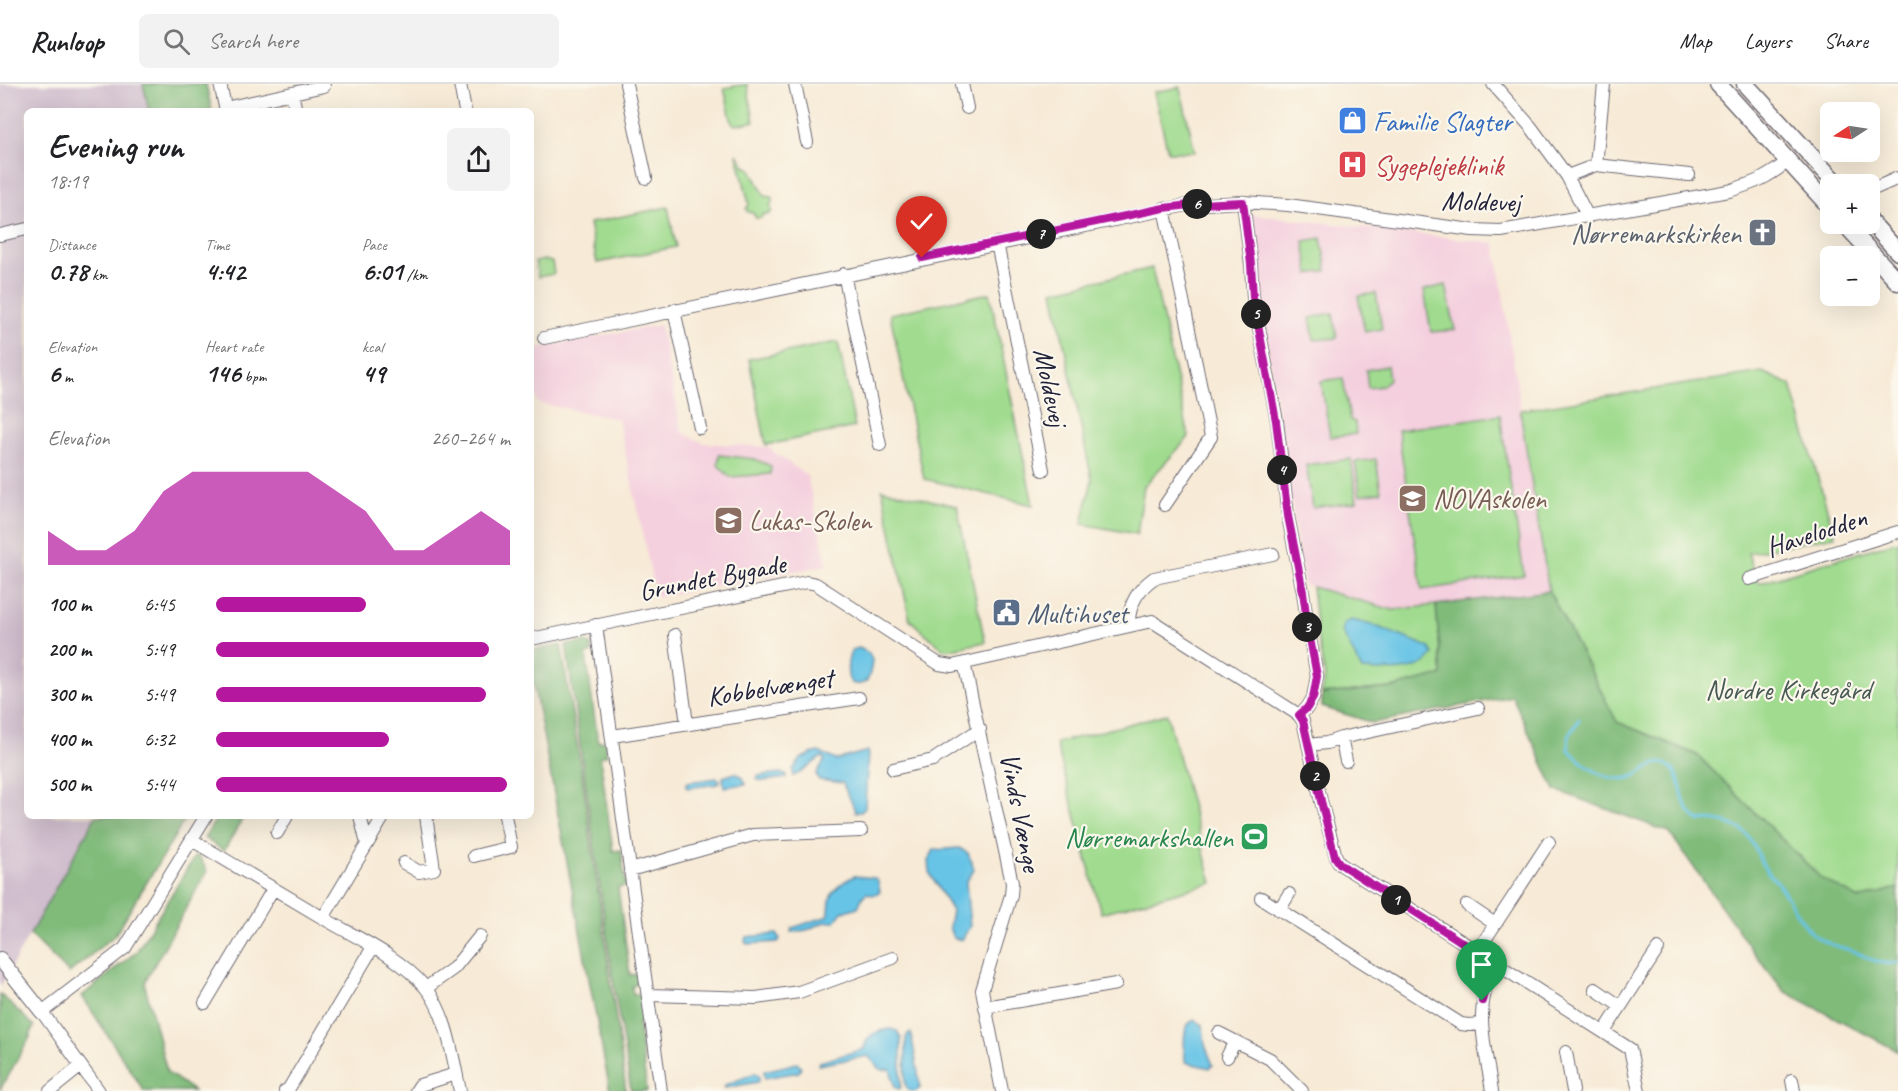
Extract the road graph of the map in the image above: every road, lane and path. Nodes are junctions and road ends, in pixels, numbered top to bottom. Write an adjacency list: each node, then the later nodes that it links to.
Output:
1 (220, 84): 13 (street)
2 (460, 84): 16 (street)
3 (626, 84): 24 (street)
4 (795, 84): 18 (street)
5 (962, 84): 17 (street)
6 (1493, 84): 23 (street)
7 (1604, 84): 20 (street)
8 (1718, 84): 19 (main road)
9 (1733, 84): 19 (main road)
10 (1744, 84): 21 (main road)
11 (324, 86): 12 (street)
12 (292, 93): 14 (street); 15 (street)
13 (226, 108)
14 (234, 108)
15 (295, 108)
16 (464, 108)
17 (967, 108)
18 (807, 142)
19 (1788, 161): 26 (main road); 28 (main road); 31 (street, Moldevej)
20 (1596, 165): 22 (street); 23 (street)
21 (1828, 174)
22 (1689, 175)
23 (1567, 176): 31 (street)
24 (646, 178)
25 (1898, 178): 27 (street)
26 (1820, 179)
27 (1880, 186)
28 (1820, 196)
29 (1243, 202): 30 (street, Moldevej); 31 (street, Moldevej); 56 (street)
30 (1164, 208): 36 (street, Moldevej); 45 (street)
31 (1588, 217)
32 (24, 230): 35 (street)
33 (1881, 233): 37 (main road)
34 (1854, 234): 39 (main road)
35 (0, 235)
36 (997, 243): 38 (street, Moldevej); 44 (street, Moldevej)
37 (1898, 252)
38 (844, 274): 40 (street, Moldevej); 43 (street)
39 (1898, 282)
40 (674, 310): 41 (street, Moldevej); 42 (street)
41 (544, 338)
42 (700, 428)
43 (880, 445)
44 (1044, 470)
45 (1165, 505)
46 (1898, 532): 48 (street, Havelodden)
47 (1273, 554): 50 (street)
48 (1749, 579)
49 (596, 625): 52 (street, Grundet Bygade); 53 (street, Grundet Bygade); 59 (street)
50 (1129, 626): 53 (street, Grundet Bygade); 56 (street, Grundet Bygade)
51 (675, 635): 57 (street, Kobbelvænget)
52 (534, 638)
53 (964, 663): 58 (street, Vinds Vænge)
54 (859, 698): 57 (street, Kobbelvænget)
55 (1478, 708): 60 (street)
56 (1299, 715): 61 (street)
57 (687, 724): 59 (street, Kobbelvænget)
58 (980, 729): 63 (street, Vinds Vænge); 98 (street, Vinds Vænge)
59 (612, 736): 77 (street)
60 (1341, 738): 61 (street); 62 (street)
61 (1308, 745): 88 (street)
62 (1346, 761)
63 (893, 769)
64 (204, 819): 72 (street)
65 (285, 819): 71 (street)
66 (361, 819): 74 (street)
67 (382, 819): 74 (street)
68 (426, 819): 76 (street)
69 (506, 819): 75 (street)
70 (861, 831): 77 (street)
71 (277, 833)
72 (192, 840): 78 (street); 99 (street)
73 (1549, 842): 84 (street)
74 (367, 844): 83 (street)
75 (474, 856)
76 (404, 863)
77 (630, 870): 95 (street)
78 (273, 889): 83 (street); 96 (street)
79 (1288, 894): 82 (street)
80 (1261, 898): 82 (street)
81 (1467, 905): 84 (street)
82 (1279, 909): 100 (street)
83 (323, 918): 86 (street)
84 (1495, 924): 88 (street)
85 (480, 936): 93 (street)
86 (373, 947): 93 (street); 110 (street)
87 (1658, 948): 97 (street)
88 (1477, 952): 91 (street)
89 (893, 958): 95 (street)
90 (0, 959): 99 (street)
91 (1496, 964): 100 (street); 101 (street)
92 (1116, 984): 98 (street)
93 (426, 988): 107 (street)
94 (1595, 989): 97 (street)
95 (648, 995): 113 (street)
96 (205, 1002)
97 (1620, 1006): 101 (street)
98 (985, 1007): 114 (street, Vinds Vænge)
99 (42, 1012): 106 (street)
100 (1482, 1024): 116 (street)
101 (1604, 1032): 118 (street)
102 (1219, 1033): 103 (street)
103 (1235, 1041): 105 (street); 115 (street)
104 (1566, 1052): 117 (street)
105 (1227, 1057)
106 (81, 1066): 108 (street); 109 (street)
107 (456, 1074): 111 (street); 112 (street)
108 (50, 1091)
109 (99, 1091)
110 (285, 1091)
111 (416, 1091)
112 (460, 1091)
113 (662, 1091)
114 (1002, 1091)
115 (1302, 1091)
116 (1492, 1091)
117 (1573, 1091)
118 (1639, 1091)

